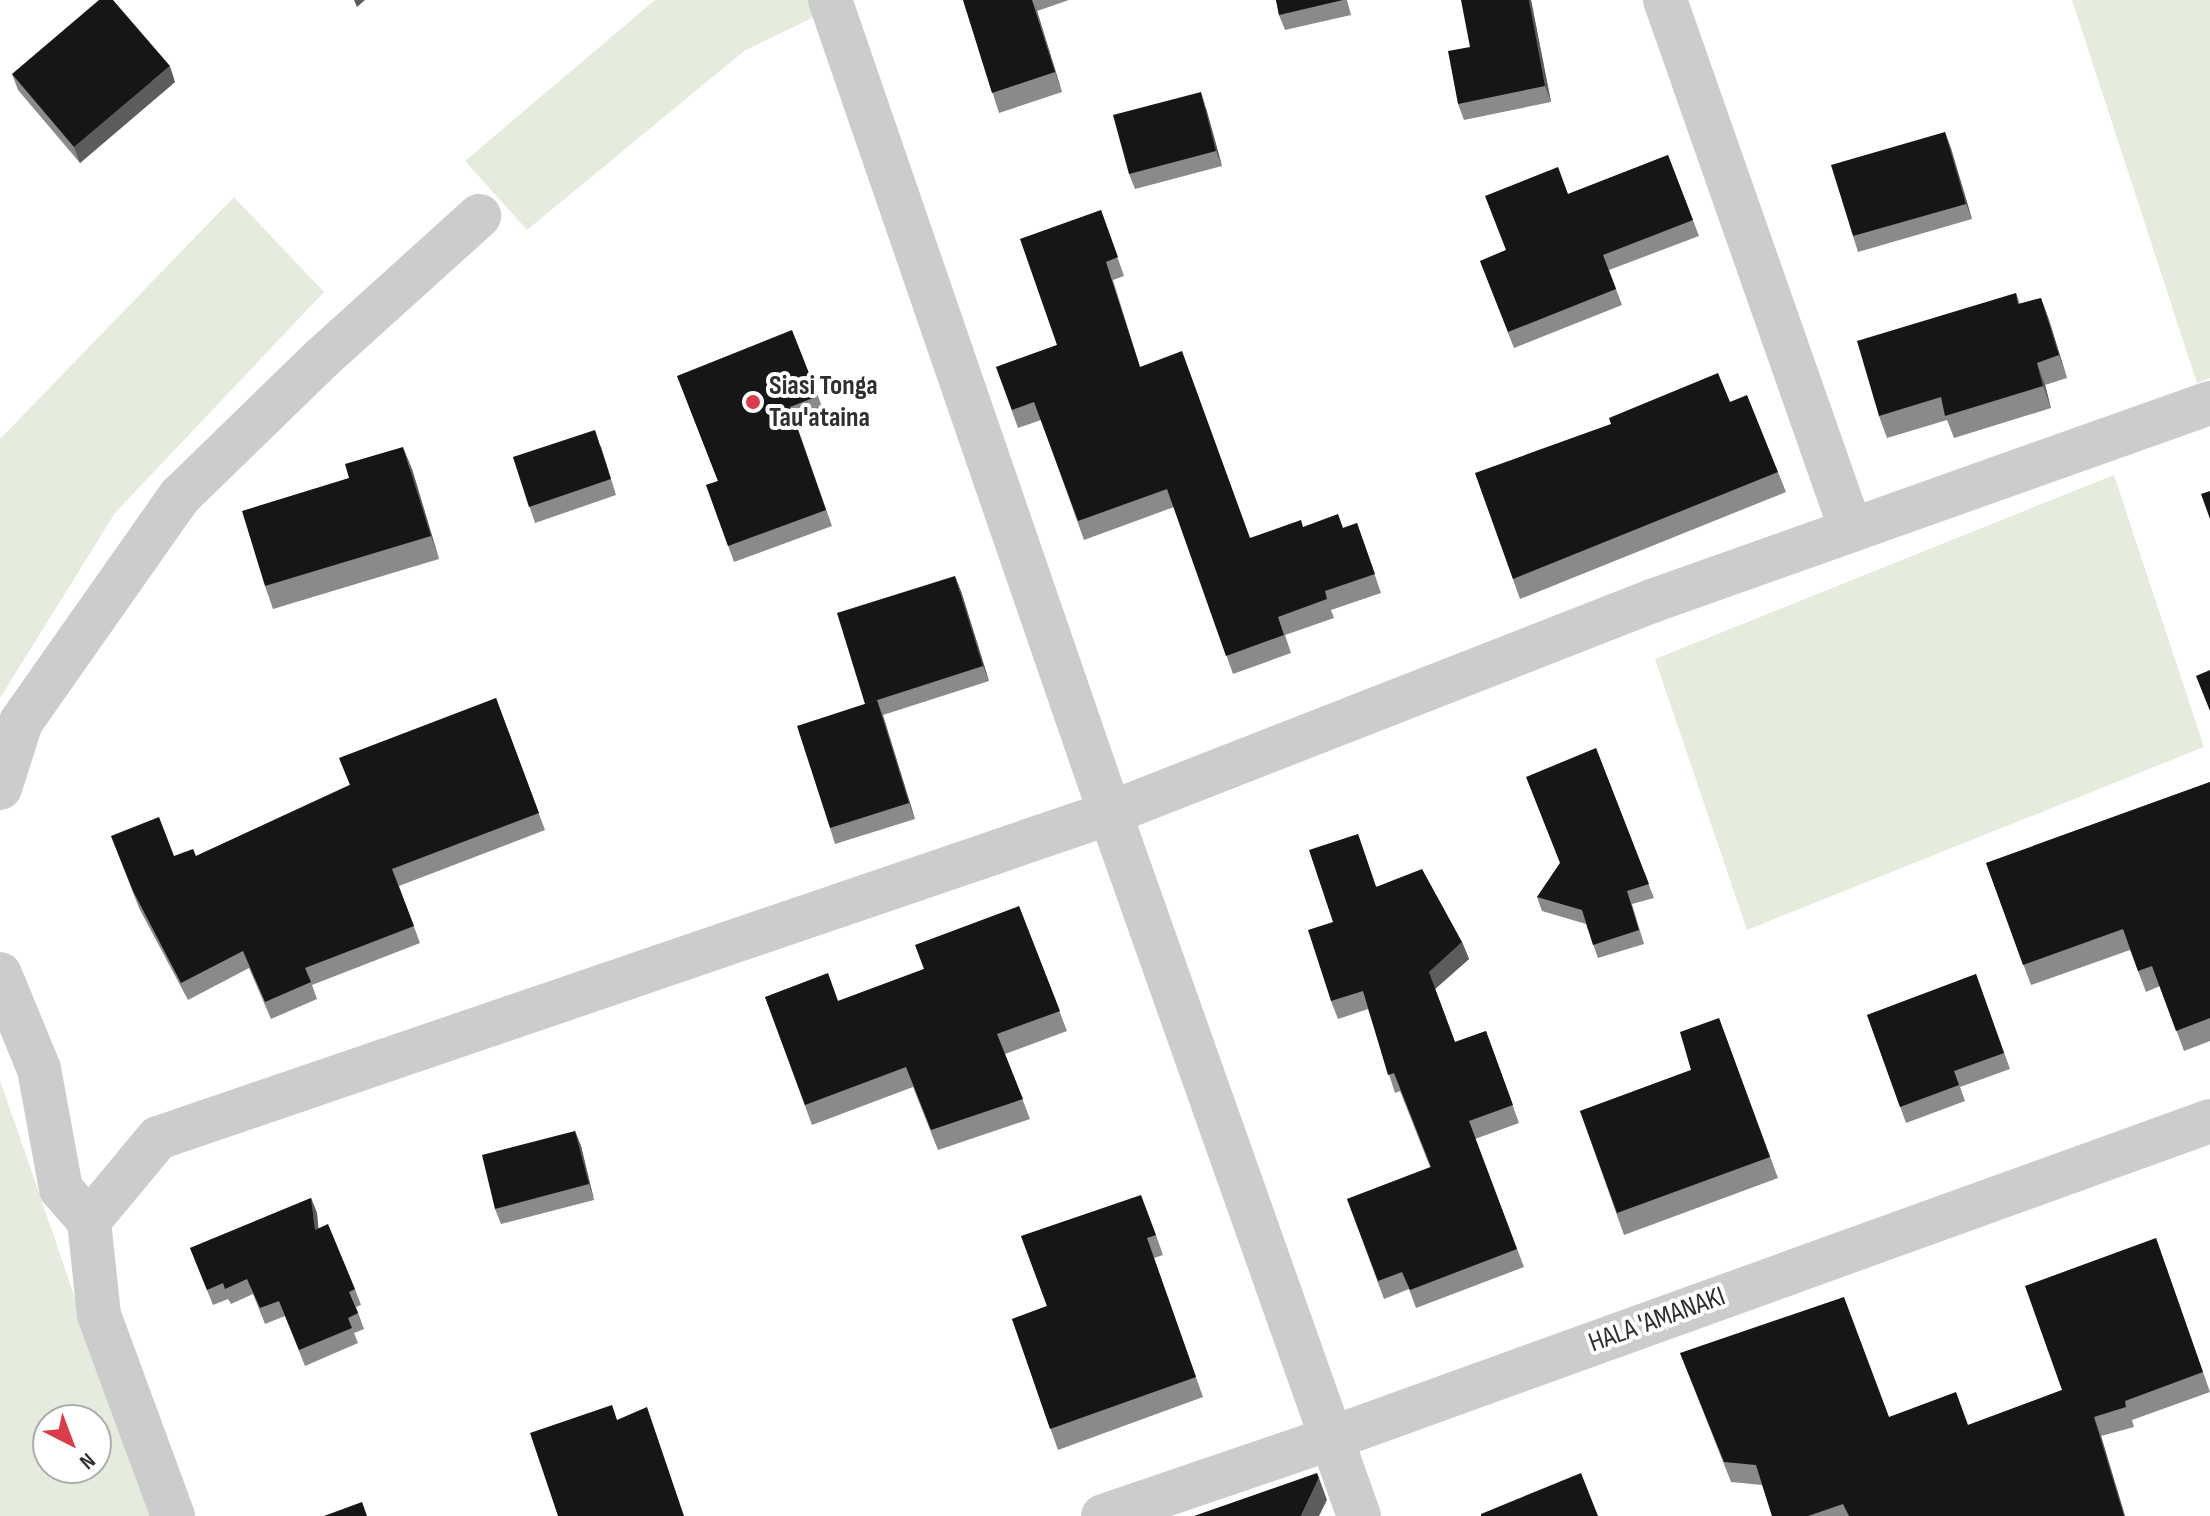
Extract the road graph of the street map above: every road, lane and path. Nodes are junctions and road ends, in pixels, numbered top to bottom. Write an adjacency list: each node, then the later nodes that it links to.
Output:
1 (830, 0): 7 (street)
2 (1665, 0): 5 (street)
3 (479, 216): 6 (street)
4 (2210, 403): 5 (street)
5 (1851, 530): 7 (street)
6 (0, 788)
7 (1110, 813): 10 (street); 11 (street)
8 (0, 974): 10 (street)
9 (2210, 1121): 11 (street, HALA 'AMANAKI)
10 (89, 1221): 12 (street)
11 (1332, 1438): 13 (street, HALA 'AMANAKI); 14 (street)
12 (173, 1516)
13 (1103, 1516)
14 (1359, 1516)

